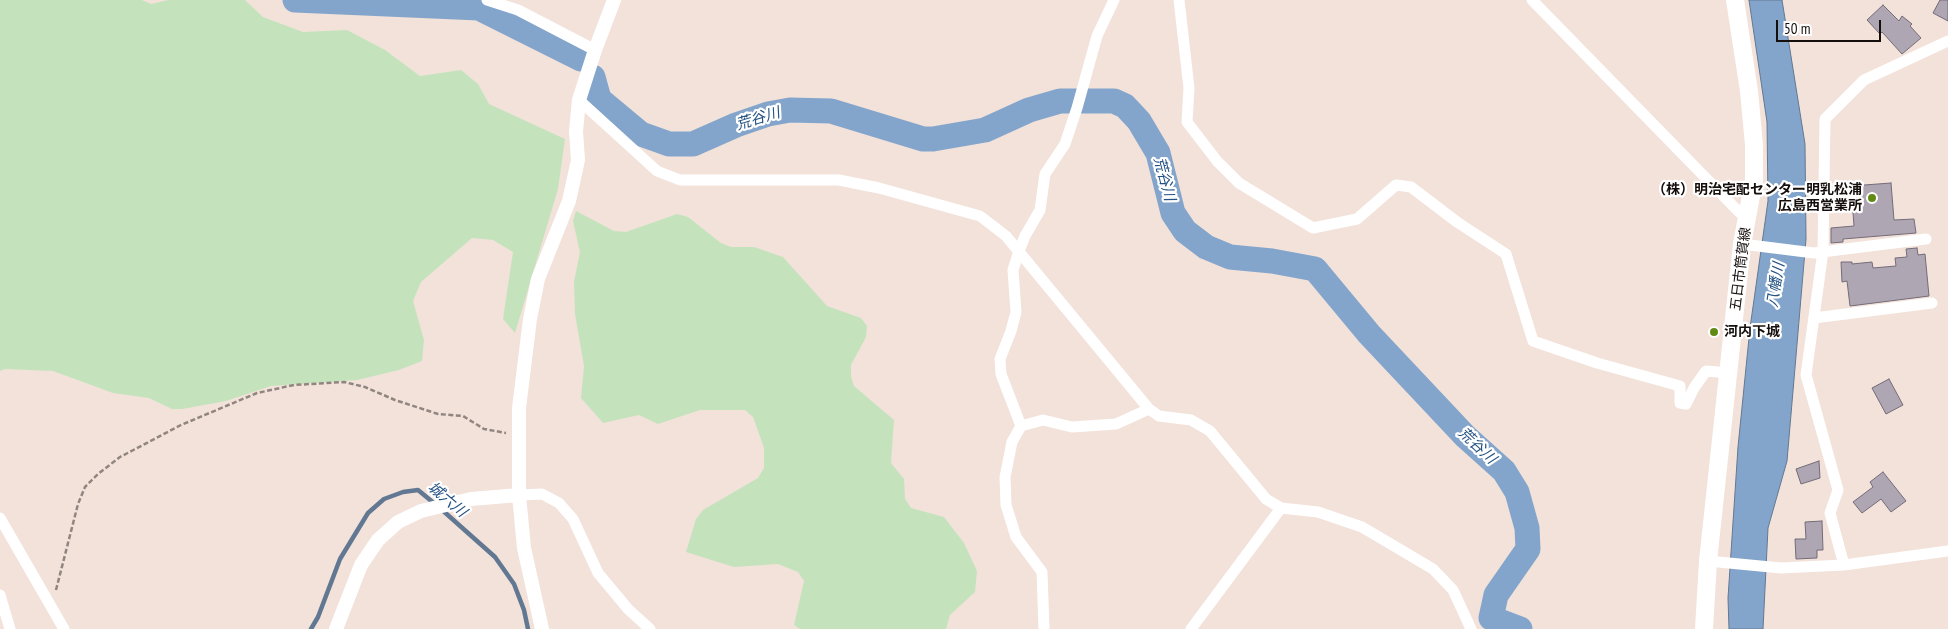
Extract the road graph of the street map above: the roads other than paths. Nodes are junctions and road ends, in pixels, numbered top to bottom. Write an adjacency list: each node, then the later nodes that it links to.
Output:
1 (487, 0): 8 (street)
2 (614, 0): 8 (street)
3 (1114, 0): 13 (street)
4 (1179, 0): 17 (street)
5 (1532, 0): 10 (street)
6 (1735, 0): 10 (main road, 五日市筒賀線)
7 (1948, 41): 14 (street)
8 (595, 50): 9 (street)
9 (579, 100): 13 (street); 20 (street)
10 (1743, 218): 12 (main road, 五日市筒賀線)
11 (1926, 239): 14 (street)
12 (1747, 245): 14 (street); 17 (main road, 五日市筒賀線)
13 (1019, 251): 18 (street); 19 (street)
14 (1818, 252): 16 (street)
15 (1932, 303): 16 (street)
16 (1814, 318): 25 (street)
17 (1729, 373): 24 (main road, 五日市筒賀線)
18 (1150, 409): 19 (street); 21 (street)
19 (1021, 426): 32 (street)
20 (519, 495): 29 (street); 30 (street); 31 (street)
21 (1281, 508): 33 (street); 34 (street)
22 (0, 518): 28 (street)
23 (1948, 551): 25 (street)
24 (1713, 561): 25 (street); 35 (main road, 五日市筒賀線)
25 (1844, 565)
26 (0, 594): 27 (street)
27 (10, 629)
28 (64, 629)
29 (336, 629)
30 (542, 629)
31 (650, 629)
32 (1044, 629)
33 (1191, 629)
34 (1471, 629)
35 (1704, 629)

